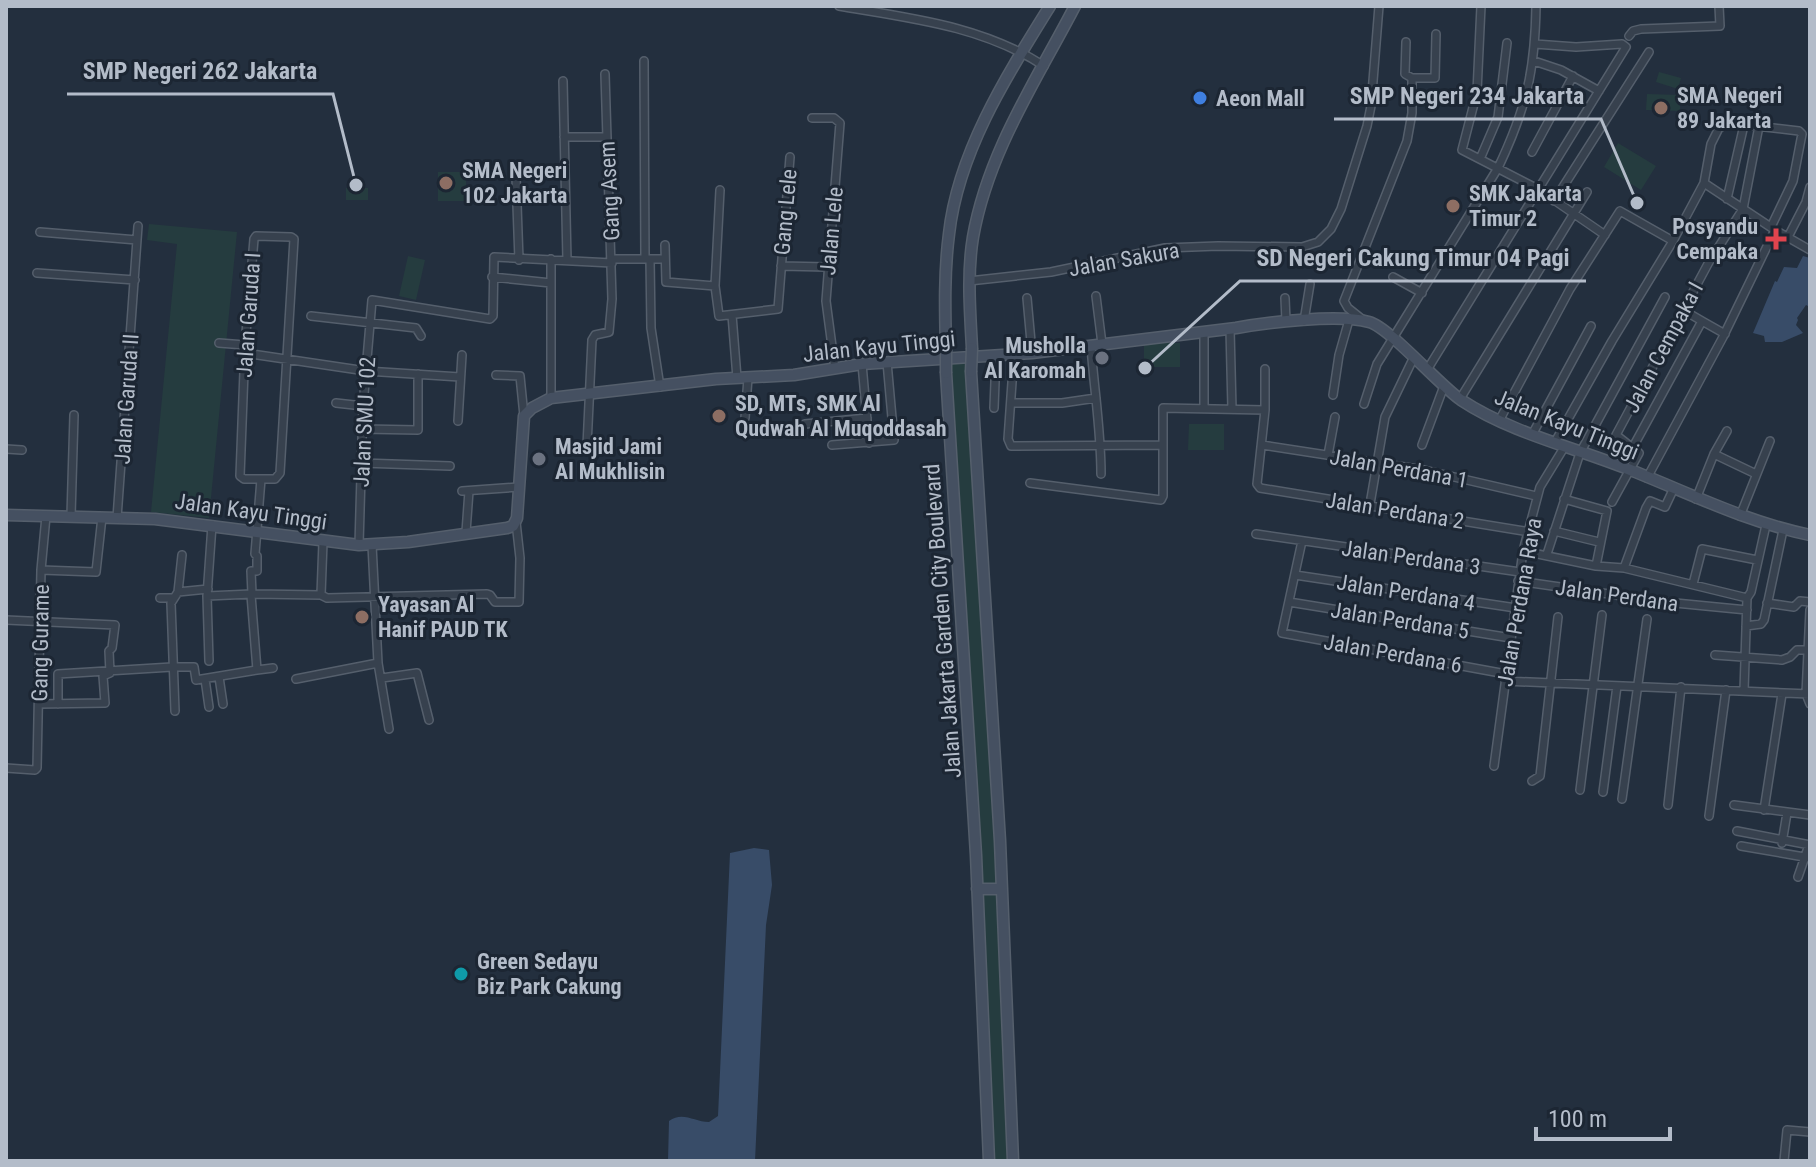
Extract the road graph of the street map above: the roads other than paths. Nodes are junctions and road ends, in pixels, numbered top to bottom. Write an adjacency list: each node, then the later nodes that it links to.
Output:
1 (843, 6): 13 (street)
2 (1050, 6): 13 (street, Jalan Jakarta Garden City Boulevard)
3 (1075, 6): 17 (street, Jalan Jakarta Garden City Boulevard)
4 (1379, 6): 63 (street, Jalan Sakura)
5 (1481, 6): 30 (street)
6 (1536, 6): 12 (street)
7 (1719, 6): 9 (street)
8 (1436, 34): 20 (street)
9 (1627, 40): 12 (street); 22 (street)
10 (1406, 42): 20 (street)
11 (1507, 43): 30 (street)
12 (1535, 44): 16 (street)
13 (1022, 52): 17 (street); 266 (street, Jalan Jakarta Garden City Boulevard, bridge)
14 (1649, 52): 39 (street)
15 (644, 61): 52 (street)
16 (1534, 61): 19 (street); 31 (street)
17 (1044, 66): 63 (street, Jalan Jakarta Garden City Boulevard)
18 (605, 74): 27 (street, Gang Asem)
19 (1573, 76): 22 (street); 28 (street)
20 (1412, 78): 78 (street)
21 (563, 81): 26 (street, Gang Asem)
22 (1599, 91): 35 (street)
23 (812, 118): 58 (street, Jalan Lele)
24 (1744, 125): 25 (street); 33 (street, Jalan Perdana Raya); 38 (street)
25 (1759, 126): 40 (street, Jalan Cempaka I); 43 (street)
26 (564, 137): 27 (street); 55 (street, Gang Asem)
27 (607, 137): 56 (street, Gang Asem)
28 (1532, 152)
29 (790, 157): 57 (street, Gang Lele)
30 (1480, 159): 31 (street)
31 (1498, 168): 35 (street); 67 (street)
32 (516, 177): 54 (street)
33 (1704, 183): 38 (street); 48 (street, Jalan Perdana Raya)
34 (1810, 187): 46 (street)
35 (1538, 189): 39 (street); 100 (street)
36 (720, 190): 66 (street)
37 (1587, 192): 41 (street)
38 (1727, 199): 40 (street)
39 (1554, 201): 41 (street)
40 (1743, 209): 43 (street); 72 (street, Jalan Cempaka I)
41 (1573, 215): 45 (street); 112 (street)
42 (138, 226): 47 (street, Jalan Garuda II)
43 (1773, 228): 46 (street); 84 (street)
44 (40, 232): 47 (street)
45 (1605, 235): 48 (street); 127 (street)
46 (1788, 237): 50 (street)
47 (137, 240): 62 (street, Jalan Garuda II)
48 (1673, 241): 134 (street, Jalan Perdana Raya)
49 (665, 245): 53 (street)
50 (1810, 250)
51 (551, 259): 54 (street, Gang Asem); 55 (street, Gang Asem); 64 (street)
52 (647, 259): 53 (street); 56 (street); 107 (street)
53 (665, 259): 66 (street)
54 (519, 260): 60 (street)
55 (567, 260): 56 (street, Gang Asem)
56 (612, 261): 109 (street)
57 (781, 266): 58 (street); 73 (street, Gang Lele)
58 (827, 267): 98 (street, Jalan Lele)
59 (37, 273): 62 (street)
60 (492, 277): 64 (street); 80 (street, Jalan SMU 102)
61 (1393, 277): 67 (street)
62 (135, 280): 168 (street, Jalan Garuda II)
63 (969, 281): 267 (street, Jalan Jakarta Garden City Boulevard, bridge)
64 (551, 283): 110 (street)
65 (1310, 284): 77 (street)
66 (715, 286): 73 (street)
67 (1422, 293): 86 (street)
68 (1096, 296): 88 (street)
69 (1665, 297): 144 (street)
70 (1027, 298): 90 (street)
71 (1285, 298): 76 (street)
72 (1683, 310): 79 (street); 141 (street, Jalan Cempaka I)
73 (732, 315): 105 (street)
74 (311, 316): 80 (street)
75 (1349, 320): 77 (street, Jalan Kayu Tinggi); 78 (street, Jalan Kayu Tinggi); 108 (street)
76 (1286, 321): 77 (street, Jalan Kayu Tinggi); 82 (street, Jalan Kayu Tinggi)
77 (1304, 321)
78 (1364, 321): 86 (street, Jalan Kayu Tinggi)
79 (1702, 321): 84 (street); 141 (street)
80 (369, 325): 85 (street); 101 (street, Jalan SMU 102)
81 (1591, 326): 131 (street)
82 (1230, 329): 83 (street, Jalan Kayu Tinggi); 119 (street)
83 (1204, 331): 88 (street, Jalan Kayu Tinggi); 118 (street)
84 (1725, 334): 153 (street)
85 (421, 336)
86 (1392, 339): 94 (street, Jalan Kayu Tinggi); 115 (street)
87 (219, 343): 89 (street)
88 (1096, 345): 90 (street, Jalan Kayu Tinggi); 111 (street)
89 (245, 349): 95 (street); 95 (street, Jalan Garuda I); 154 (street, Jalan Garuda I)
90 (1032, 353): 91 (street, Jalan Kayu Tinggi)
91 (1014, 354): 93 (street, Jalan Kayu Tinggi); 114 (street)
92 (462, 355): 104 (street)
93 (996, 356): 96 (street, Jalan Kayu Tinggi); 117 (street)
94 (1413, 359): 100 (street, Jalan Kayu Tinggi); 147 (street)
95 (287, 361): 101 (street); 154 (street, Jalan Garuda I)
96 (887, 362): 97 (street, Jalan Kayu Tinggi); 133 (street)
97 (862, 364): 98 (street, Jalan Kayu Tinggi); 125 (street)
98 (835, 369): 105 (street, Jalan Kayu Tinggi)
99 (1265, 369): 120 (street)
100 (1427, 370): 106 (street, Jalan Kayu Tinggi)
101 (366, 371): 102 (street); 116 (street, Jalan SMU 102)
102 (418, 374): 104 (street); 129 (street)
103 (496, 375): 122 (street)
104 (460, 377): 126 (street)
105 (742, 378): 107 (street, Jalan Kayu Tinggi); 124 (street)
106 (1444, 386): 112 (street, Jalan Kayu Tinggi); 138 (street)
107 (660, 387): 109 (street, Jalan Kayu Tinggi)
108 (1333, 395)
109 (588, 396): 110 (street, Jalan Kayu Tinggi); 139 (street)
110 (551, 398): 122 (street)
111 (1096, 398): 114 (street); 140 (street)
112 (1460, 399): 127 (street, Jalan Kayu Tinggi)
113 (336, 403): 116 (street)
114 (1012, 403): 140 (street)
115 (1364, 404)
116 (363, 406): 129 (street, Jalan SMU 102)
117 (994, 408)
118 (1204, 408): 119 (street); 136 (street)
119 (1232, 409): 120 (street)
120 (1265, 410): 137 (street)
121 (74, 415): 165 (street)
122 (524, 416): 156 (street)
123 (1335, 417): 146 (street)
124 (745, 418)
125 (867, 418): 128 (street); 133 (street)
126 (458, 421)
127 (1499, 421): 131 (street, Jalan Kayu Tinggi)
128 (805, 424)
129 (362, 429): 148 (street, Jalan SMU 102)
130 (1727, 431): 145 (street)
131 (1533, 433): 134 (street, Jalan Kayu Tinggi)
132 (1770, 441): 152 (street)
133 (869, 443): 135 (street)
134 (1560, 444): 144 (street, Jalan Kayu Tinggi); 158 (street, Jalan Perdana Raya)
135 (832, 445)
136 (1163, 445): 140 (street); 155 (street)
137 (1262, 445): 146 (street, Jalan Perdana 1); 162 (street, Jalan Perdana 2)
138 (1422, 445)
139 (587, 446)
140 (1101, 447): 151 (street)
141 (1633, 447): 150 (street)
142 (6, 449): 143 (street)
143 (22, 450)
144 (1580, 453): 150 (street, Jalan Kayu Tinggi); 159 (street)
145 (1714, 454): 152 (street); 160 (street)
146 (1328, 455): 147 (street, Jalan Perdana 1)
147 (1376, 462): 158 (street, Jalan Perdana 1); 162 (street)
148 (362, 463): 149 (street); 182 (street, Jalan SMU 102)
149 (450, 466)
150 (1629, 469): 153 (street, Jalan Kayu Tinggi); 161 (street)
151 (1101, 474)
152 (1756, 474): 166 (street)
153 (1647, 478): 157 (street, Jalan Kayu Tinggi)
154 (261, 479): 172 (street)
155 (1030, 483)
156 (519, 487): 169 (street); 175 (street)
157 (1673, 490): 160 (street, Jalan Kayu Tinggi); 189 (street)
158 (1536, 496): 176 (street, Jalan Perdana Raya)
159 (1564, 499): 174 (street); 181 (street)
160 (1696, 499): 166 (street, Jalan Kayu Tinggi)
161 (1612, 502)
162 (1370, 504): 176 (street, Jalan Perdana 2)
163 (6, 515): 164 (street, Jalan Kayu Tinggi)
164 (46, 516): 165 (street, Jalan Kayu Tinggi); 190 (street, Gang Gurame)
165 (71, 516): 167 (street, Jalan Kayu Tinggi)
166 (1740, 516): 171 (street, Jalan Kayu Tinggi)
167 (102, 517): 168 (street, Jalan Kayu Tinggi); 190 (street)
168 (117, 518): 170 (street, Jalan Kayu Tinggi)
169 (516, 522): 175 (street, Jalan Kayu Tinggi); 198 (street)
170 (212, 525): 172 (street, Jalan Kayu Tinggi); 194 (street)
171 (1766, 525): 173 (street, Jalan Kayu Tinggi); 187 (street)
172 (257, 530): 180 (street, Jalan Kayu Tinggi); 195 (street)
173 (1783, 530): 178 (street, Jalan Kayu Tinggi); 203 (street)
174 (1554, 531): 181 (street); 185 (street)
175 (466, 532): 183 (street, Jalan Kayu Tinggi)
176 (1530, 532): 184 (street, Jalan Perdana Raya)
177 (1256, 534): 179 (street, Jalan Perdana 3)
178 (1810, 535)
179 (1302, 541): 191 (street); 192 (street, Jalan Perdana 3)
180 (323, 542): 182 (street, Jalan Kayu Tinggi); 197 (street)
181 (1599, 542): 188 (street)
182 (359, 545): 183 (street, Jalan Kayu Tinggi)
183 (372, 545): 198 (street)
184 (1523, 551): 185 (street); 192 (street, Jalan Perdana Raya)
185 (1547, 554): 188 (street)
186 (182, 555): 196 (street)
187 (1757, 560): 193 (street); 200 (street)
188 (1596, 566): 189 (street)
189 (1624, 568): 193 (street)
190 (41, 570): 212 (street, Gang Gurame)
191 (1295, 575): 201 (street); 204 (street, Jalan Perdana 4)
192 (1519, 577): 204 (street, Jalan Perdana Raya); 205 (street, Jalan Perdana)
193 (1693, 584): 200 (street)
194 (207, 593): 195 (street); 196 (street); 218 (street)
195 (252, 594): 197 (street); 223 (street)
196 (175, 595): 199 (street); 221 (street)
197 (321, 595): 198 (street)
198 (375, 596): 219 (street)
199 (160, 598)
200 (1747, 598): 205 (street)
201 (1289, 602): 214 (street, Jalan Perdana 5); 227 (street, Jalan Perdana 6)
202 (1810, 602): 203 (street)
203 (1767, 603): 213 (street)
204 (1516, 608): 214 (street, Jalan Perdana Raya)
205 (1747, 610): 213 (street)
206 (1810, 610): 209 (street)
207 (1602, 615): 231 (street)
208 (1558, 617): 230 (street)
209 (1810, 618): 215 (street)
210 (1647, 619): 233 (street)
211 (6, 620): 212 (street)
212 (41, 620): 224 (street); 239 (street, Gang Gurame)
213 (1746, 626): 217 (street)
214 (1511, 638): 227 (street, Jalan Perdana Raya)
215 (1809, 650): 217 (street); 220 (street)
216 (1715, 655): 217 (street)
217 (1745, 658): 236 (street)
218 (209, 661)
219 (378, 663): 226 (street); 229 (street)
220 (1808, 666): 238 (street)
221 (172, 667): 224 (street); 228 (street); 244 (street)
222 (273, 668): 223 (street)
223 (257, 670): 225 (street)
224 (110, 671): 240 (street); 240 (street)
225 (219, 677): 228 (street); 241 (street)
226 (382, 678): 245 (street); 246 (street)
227 (1506, 678): 230 (street, Jalan Perdana 6); 247 (street, Jalan Perdana Raya)
228 (205, 679): 243 (street)
229 (296, 679)
230 (1553, 684): 231 (street, Jalan Perdana 6); 249 (street)
231 (1594, 685): 232 (street, Jalan Perdana 6); 250 (street)
232 (1617, 686): 233 (street, Jalan Perdana 6); 251 (street)
233 (1639, 687): 234 (street, Jalan Perdana 6); 252 (street)
234 (1681, 687): 235 (street, Jalan Perdana 6); 253 (street)
235 (1726, 690): 236 (street, Jalan Perdana 6); 258 (street)
236 (1744, 691): 237 (street, Jalan Perdana 6)
237 (1782, 694): 238 (street, Jalan Perdana 6); 255 (street)
238 (1808, 694): 242 (street)
239 (39, 704): 240 (street); 248 (street, Gang Gurame)
240 (58, 704)
241 (223, 704)
242 (1810, 704)
243 (209, 707)
244 (175, 711)
245 (429, 720)
246 (389, 729)
247 (1494, 766)
248 (6, 768)
249 (1532, 781)
250 (1580, 790)
251 (1603, 792)
252 (1622, 799)
253 (1668, 805)
254 (1734, 805): 255 (street)
255 (1764, 810): 256 (street)
256 (1787, 813): 257 (street); 260 (street)
257 (1810, 815)
258 (1709, 816)
259 (1737, 831): 260 (street)
260 (1783, 840): 261 (street); 263 (street)
261 (1810, 845): 264 (street)
262 (1741, 846): 263 (street)
263 (1781, 853): 264 (street)
264 (1808, 858): 265 (street)
265 (1798, 877)
266 (977, 889): 267 (street); 269 (street, Jalan Jakarta Garden City Boulevard)
267 (1002, 889): 270 (street, Jalan Jakarta Garden City Boulevard)
268 (1810, 1132): 271 (street)
269 (989, 1161)
270 (1013, 1161)
271 (1784, 1161)

